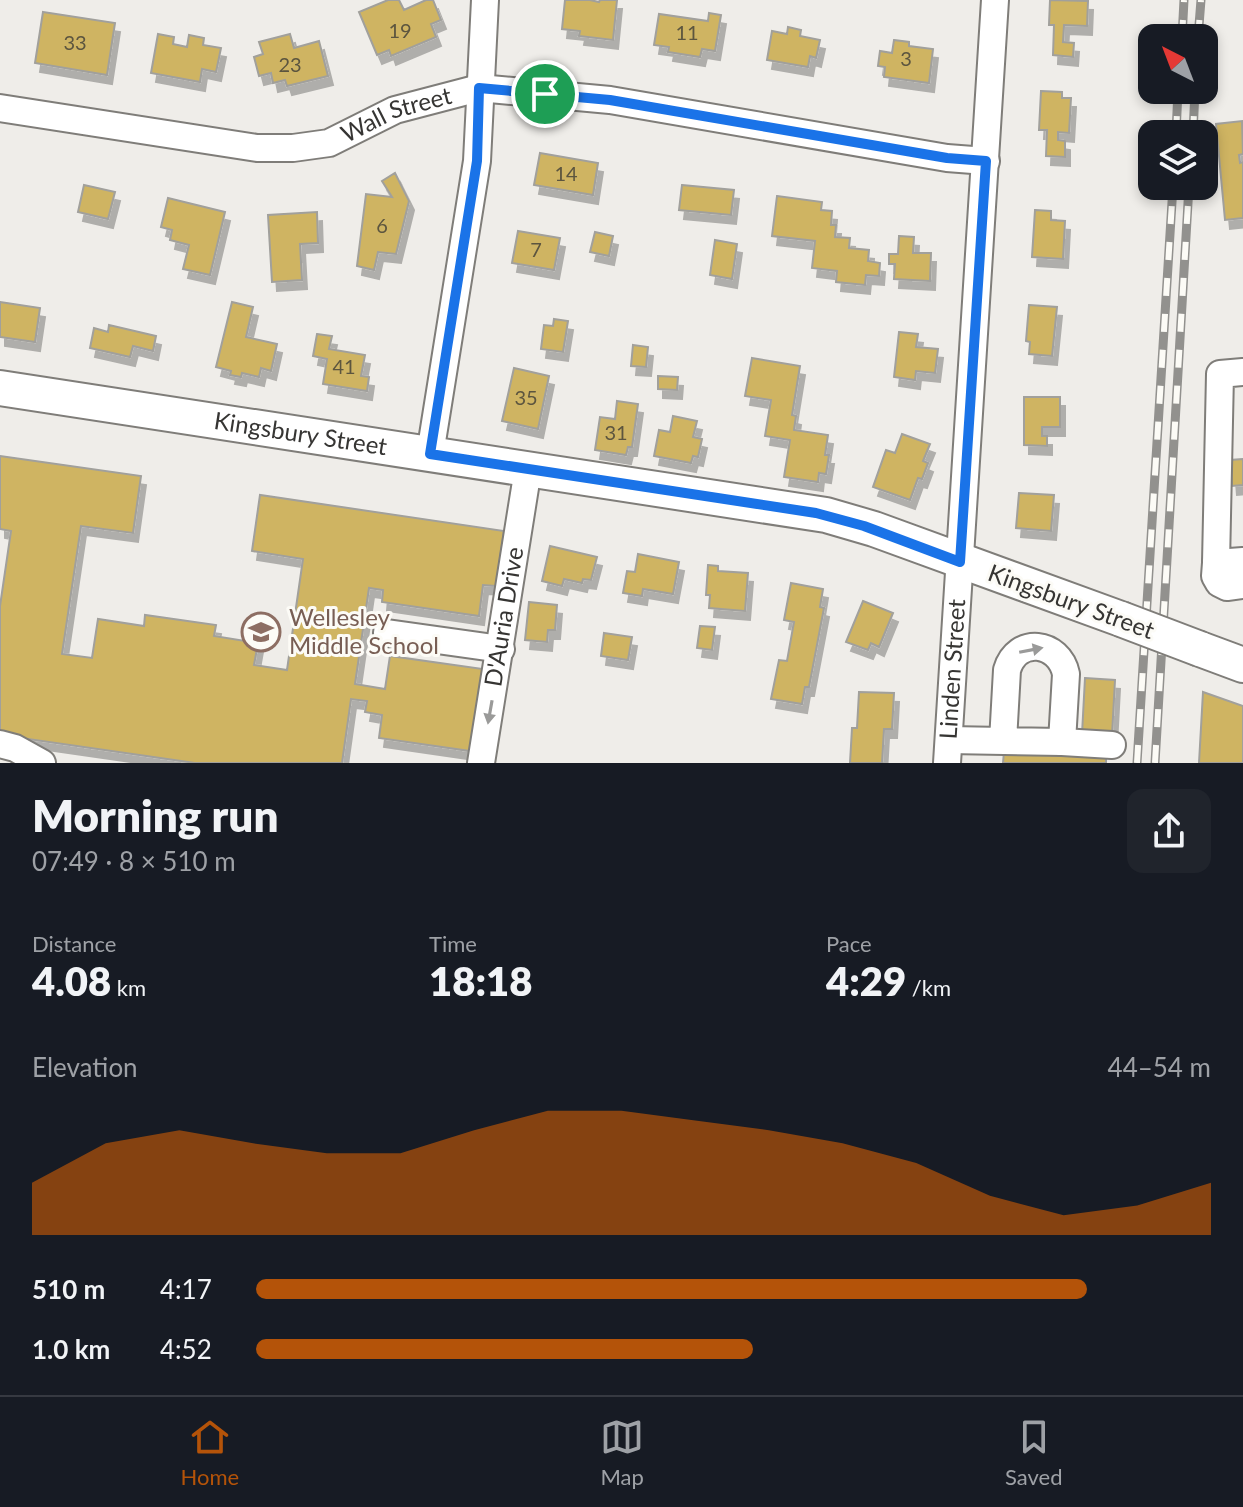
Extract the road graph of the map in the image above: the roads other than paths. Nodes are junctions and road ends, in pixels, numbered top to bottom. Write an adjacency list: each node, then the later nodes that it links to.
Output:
1 (485, 0): 3 (street)
2 (995, 0): 5 (street, Linden Street)
3 (479, 88): 4 (street, Wall Street); 5 (street, Wall Street); 8 (street)
4 (0, 108)
5 (986, 161): 11 (street, Linden Street)
6 (1243, 372): 12 (street)
7 (0, 388): 8 (main road, Kingsbury Street)
8 (430, 454): 9 (main road, Kingsbury Street)
9 (528, 469): 11 (main road, Kingsbury Street); 15 (street, D'Auria Drive)
10 (1243, 561): 12 (street)
11 (960, 562): 16 (main road, Kingsbury Street, bridge); 21 (street, Linden Street)
12 (1216, 563): 13 (street)
13 (1243, 585)
14 (387, 633): 15 (street)
15 (501, 649): 23 (street, D'Auria Drive, one-way to 23)
16 (1243, 665)
17 (1062, 742): 19 (street); 20 (street); 20 (street, one-way to 17)
18 (0, 744): 22 (street)
19 (1112, 745)
20 (996, 748): 21 (street)
21 (948, 752)
22 (42, 763)
23 (481, 763)

